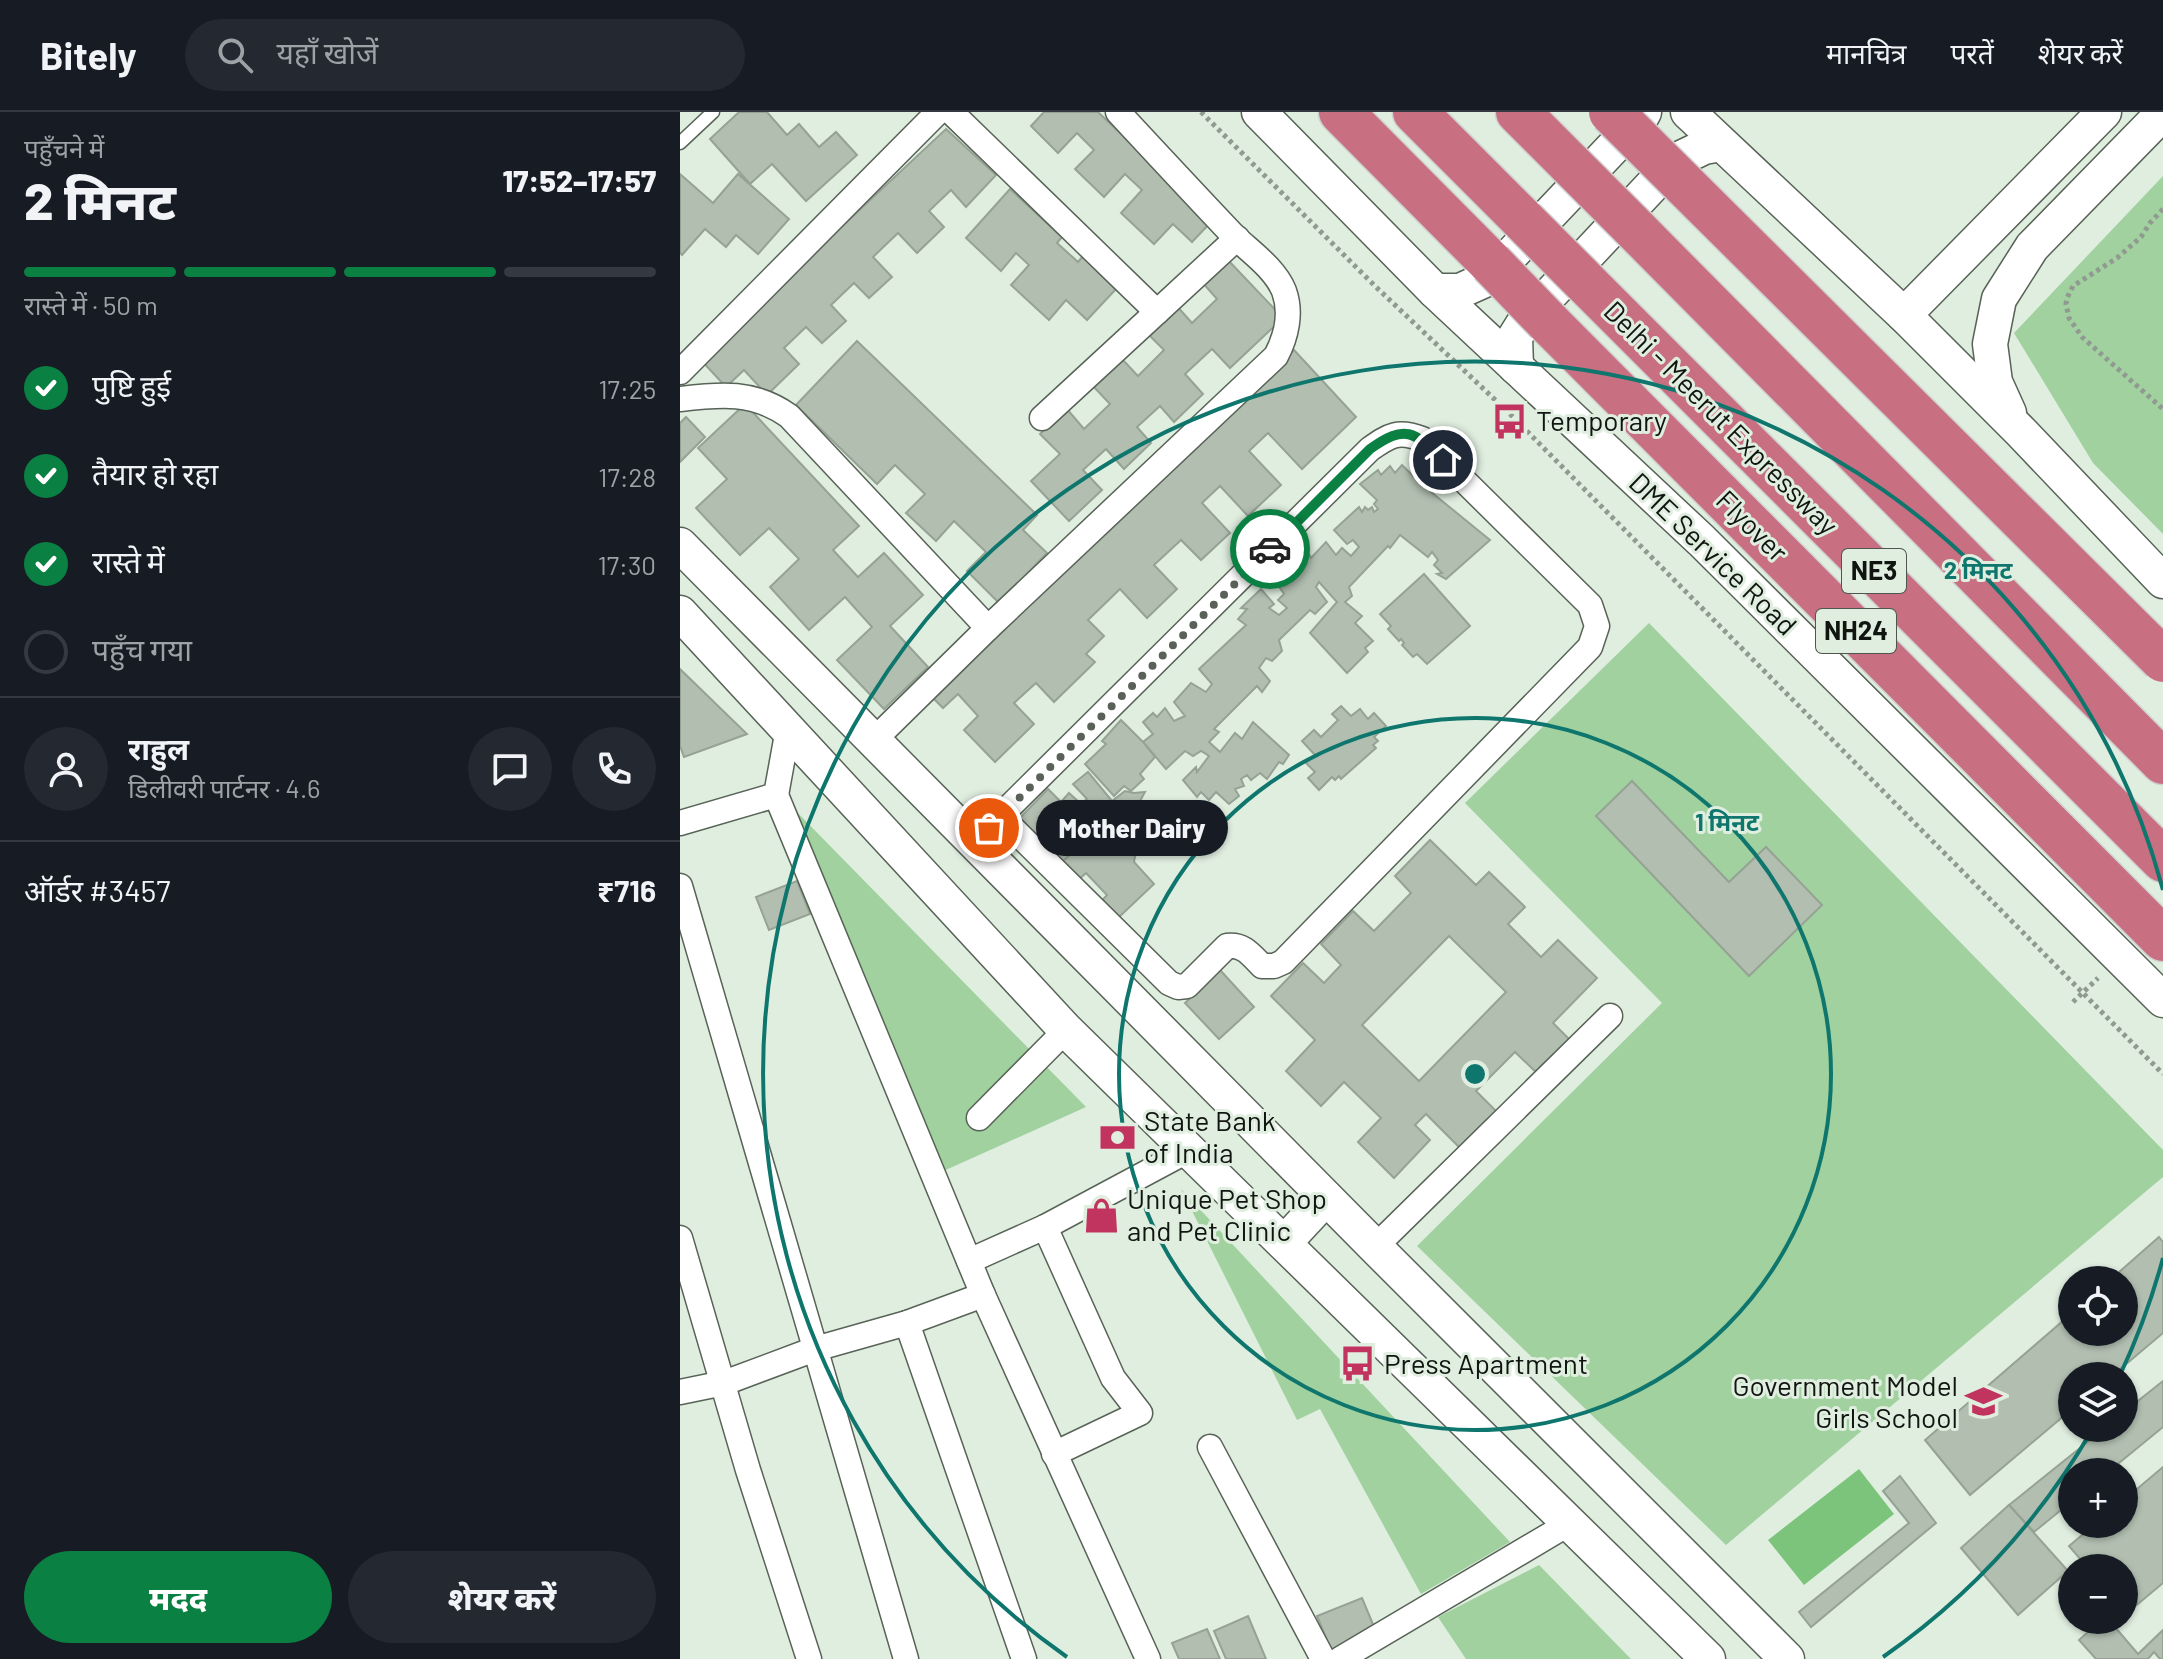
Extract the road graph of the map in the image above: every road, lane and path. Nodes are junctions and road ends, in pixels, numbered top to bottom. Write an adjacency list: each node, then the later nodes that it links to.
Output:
1 (938, 112): 23 (street)
2 (951, 112): 20 (street)
3 (1118, 112): 18 (street)
4 (1201, 112): 46 (path)
5 (1259, 112): 19 (street, DME Service Road)
6 (1341, 112): 42 (highway, Flyover / NH24, bridge)
7 (1415, 112): 40 (highway, Delhi - Meerut Expressway / NE3, bridge)
8 (1518, 112): 35 (highway, NE3, bridge)
9 (1611, 112): 32 (highway, bridge)
10 (1644, 112): 19 (street)
11 (1688, 112): 16 (street)
12 (2104, 112): 21 (street)
13 (2163, 113): 27 (street)
14 (707, 114): 15 (lane)
15 (680, 143)
16 (1721, 144): 21 (street); 22 (street)
17 (2163, 209): 25 (path)
18 (1237, 238): 20 (street); 31 (street)
19 (1435, 291): 22 (street, DME Service Road)
20 (1157, 312): 26 (street)
21 (1904, 315): 27 (street)
22 (1516, 367): 43 (street, DME Service Road)
23 (680, 372)
24 (680, 399): 31 (street)
25 (2163, 409)
26 (1042, 418)
27 (2015, 425): 29 (street)
28 (680, 545): 34 (street)
29 (2163, 581)
30 (680, 613): 33 (street)
31 (988, 628): 34 (street)
32 (2163, 660)
33 (788, 729): 36 (street); 45 (street)
34 (874, 740): 39 (street)
35 (2163, 762)
36 (776, 795): 38 (street); 54 (street)
37 (1000, 816): 37 (street); 39 (street)
38 (680, 823)
39 (974, 843): 49 (street)
40 (2163, 860)
41 (680, 886): 57 (street)
42 (2163, 939)
43 (2163, 1000)
44 (1610, 1016): 53 (street)
45 (1066, 1030): 47 (street); 48 (street)
46 (2163, 1074)
47 (979, 1118)
48 (1189, 1150): 50 (street); 52 (street)
49 (1326, 1198): 52 (street); 53 (street)
50 (1045, 1227): 54 (street); 61 (street)
51 (680, 1238): 58 (street)
52 (1284, 1243): 62 (street)
53 (1375, 1247): 70 (street)
54 (969, 1261): 55 (street)
55 (983, 1295): 56 (street); 61 (street)
56 (907, 1323): 57 (street); 65 (street)
57 (815, 1349): 58 (street); 64 (street)
58 (724, 1383): 59 (street); 63 (street)
59 (680, 1392)
60 (1210, 1447): 67 (street)
61 (1054, 1454): 66 (street)
62 (1570, 1523): 68 (street); 69 (street)
63 (809, 1659)
64 (906, 1659)
65 (1024, 1659)
66 (1148, 1659)
67 (1323, 1659)
68 (1340, 1659)
69 (1708, 1659)
70 (1787, 1659)

